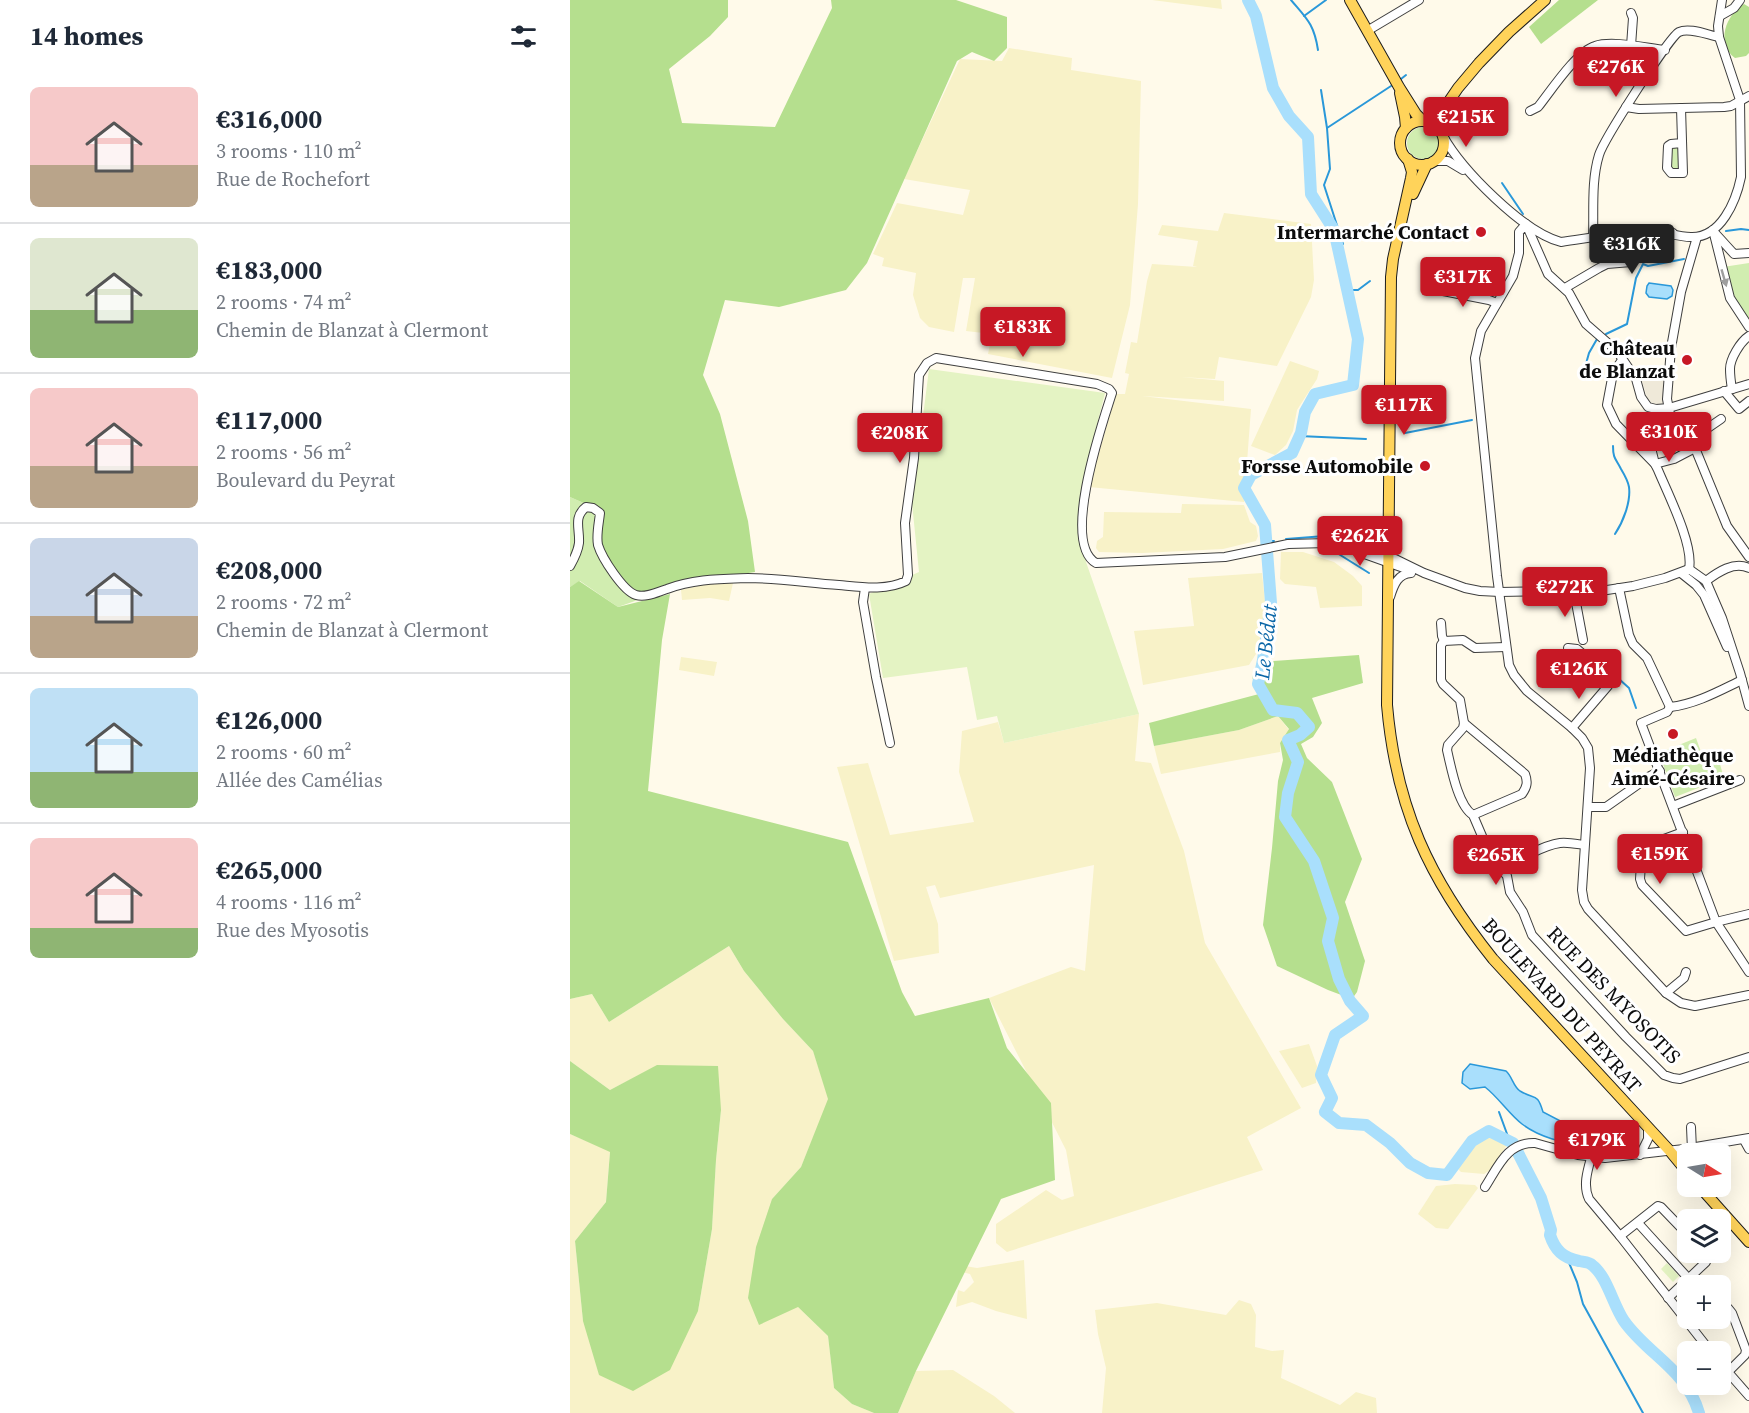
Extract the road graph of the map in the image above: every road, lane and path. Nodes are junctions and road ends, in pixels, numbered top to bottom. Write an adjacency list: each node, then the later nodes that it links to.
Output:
1 (1350, 0): 8 (main road)
2 (1419, 0): 8 (street)
3 (1545, 0): 12 (main road)
4 (1739, 0): 5 (street); 7 (street)
5 (1722, 2): 7 (street)
6 (1631, 13): 10 (street)
7 (1720, 16): 9 (street)
8 (1367, 32): 13 (main road)
9 (1719, 37): 11 (street); 15 (street)
10 (1631, 46): 11 (street); 18 (street)
11 (1665, 50): 16 (street)
12 (1479, 63): 19 (main road); 21 (main road)
13 (1399, 87): 19 (main road); 20 (main road)
14 (1749, 96): 15 (street)
15 (1740, 100): 17 (street); 27 (street)
16 (1626, 107): 17 (street); 30 (street)
17 (1681, 108): 22 (street)
18 (1530, 111)
19 (1425, 121): 20 (main road); 21 (main road)
20 (1406, 128): 23 (main road)
21 (1442, 135): 24 (main road); 25 (street)
22 (1682, 142)
23 (1408, 159): 24 (main road); 35 (main road, BOULEVARD DU PEYRAT)
24 (1430, 163): 25 (street); 35 (main road, BOULEVARD DU PEYRAT)
25 (1470, 174): 26 (street)
26 (1526, 224): 30 (street); 32 (street); 34 (street)
27 (1713, 230): 29 (street); 31 (street); 36 (street, one-way to 36)
28 (1673, 234): 29 (street); 30 (street); 32 (street)
29 (1697, 237): 42 (street)
30 (1593, 238)
31 (1749, 253)
32 (1566, 288): 38 (street)
33 (1438, 290): 34 (street)
34 (1497, 303): 59 (street)
35 (1391, 316): 47 (main road, BOULEVARD DU PEYRAT)
36 (1748, 324)
37 (1749, 336): 40 (street)
38 (1622, 360): 42 (street); 46 (street)
39 (1749, 384): 40 (street)
40 (1728, 390): 41 (street); 42 (street)
41 (1749, 401)
42 (1669, 408): 44 (street)
43 (1721, 419): 45 (street)
44 (1678, 425): 45 (street); 46 (street)
45 (1693, 445): 46 (street); 50 (street)
46 (1655, 464): 54 (street)
47 (1388, 527): 49 (street); 51 (main road, BOULEVARD DU PEYRAT)
48 (1342, 545): 49 (street); 51 (street); 57 (street)
49 (1370, 549): 51 (street)
50 (1749, 557)
51 (1389, 559): 55 (street); 61 (main road, BOULEVARD DU PEYRAT)
52 (570, 566): 57 (street)
53 (1749, 568): 56 (street)
54 (1685, 571): 56 (street); 58 (street); 67 (street)
55 (1420, 573): 59 (street); 61 (street)
56 (1706, 581): 67 (street)
57 (865, 588): 73 (street)
58 (1619, 588): 60 (street); 70 (street)
59 (1500, 592): 60 (street); 65 (street)
60 (1574, 592): 63 (street)
61 (1387, 606): 89 (main road, BOULEVARD DU PEYRAT)
62 (1441, 623): 64 (street)
63 (1583, 640)
64 (1444, 641): 65 (street); 71 (street)
65 (1506, 647): 72 (street)
66 (1568, 648): 72 (street)
67 (1732, 651): 68 (street)
68 (1742, 680): 69 (street); 70 (street)
69 (1749, 706)
70 (1670, 707): 74 (street)
71 (1464, 723): 78 (street, RUE DES MYOSOTIS); 78 (street)
72 (1572, 728): 77 (street)
73 (890, 743)
74 (1660, 771): 76 (street); 77 (street)
75 (1740, 780): 76 (street)
76 (1673, 806): 79 (street)
77 (1588, 807): 80 (street)
78 (1473, 815): 81 (street, RUE DES MYOSOTIS)
79 (1683, 832): 83 (street); 83 (street)
80 (1584, 845): 81 (street); 86 (street)
81 (1502, 870): 88 (street, RUE DES MYOSOTIS)
82 (1749, 914): 83 (street)
83 (1716, 922): 85 (street)
84 (1686, 972): 86 (street)
85 (1749, 972)
86 (1666, 993): 87 (street)
87 (1749, 995)
88 (1749, 1057)
89 (1648, 1127): 95 (main road, BOULEVARD DU PEYRAT); 97 (street)
90 (1691, 1127): 92 (street)
91 (1747, 1139): 93 (street); 94 (street)
92 (1691, 1143)
93 (1727, 1143)
94 (1749, 1149)
95 (1669, 1150): 96 (street); 97 (street); 99 (main road, BOULEVARD DU PEYRAT)
96 (1677, 1150)
97 (1640, 1155): 98 (street)
98 (1591, 1158): 100 (street); 104 (street)
99 (1677, 1160)
100 (1485, 1187)
101 (1709, 1197): 105 (main road)
102 (1638, 1223): 103 (street); 104 (street); 107 (street)
103 (1677, 1224)
104 (1620, 1236): 110 (street)
105 (1749, 1242)
106 (1705, 1263): 108 (street)
107 (1685, 1275)
108 (1691, 1275)
109 (1677, 1289): 110 (street)
110 (1668, 1298): 112 (street)
111 (1731, 1312): 113 (street)
112 (1702, 1341)
113 (1731, 1369)
114 (1731, 1375): 115 (street)
115 (1749, 1396)

